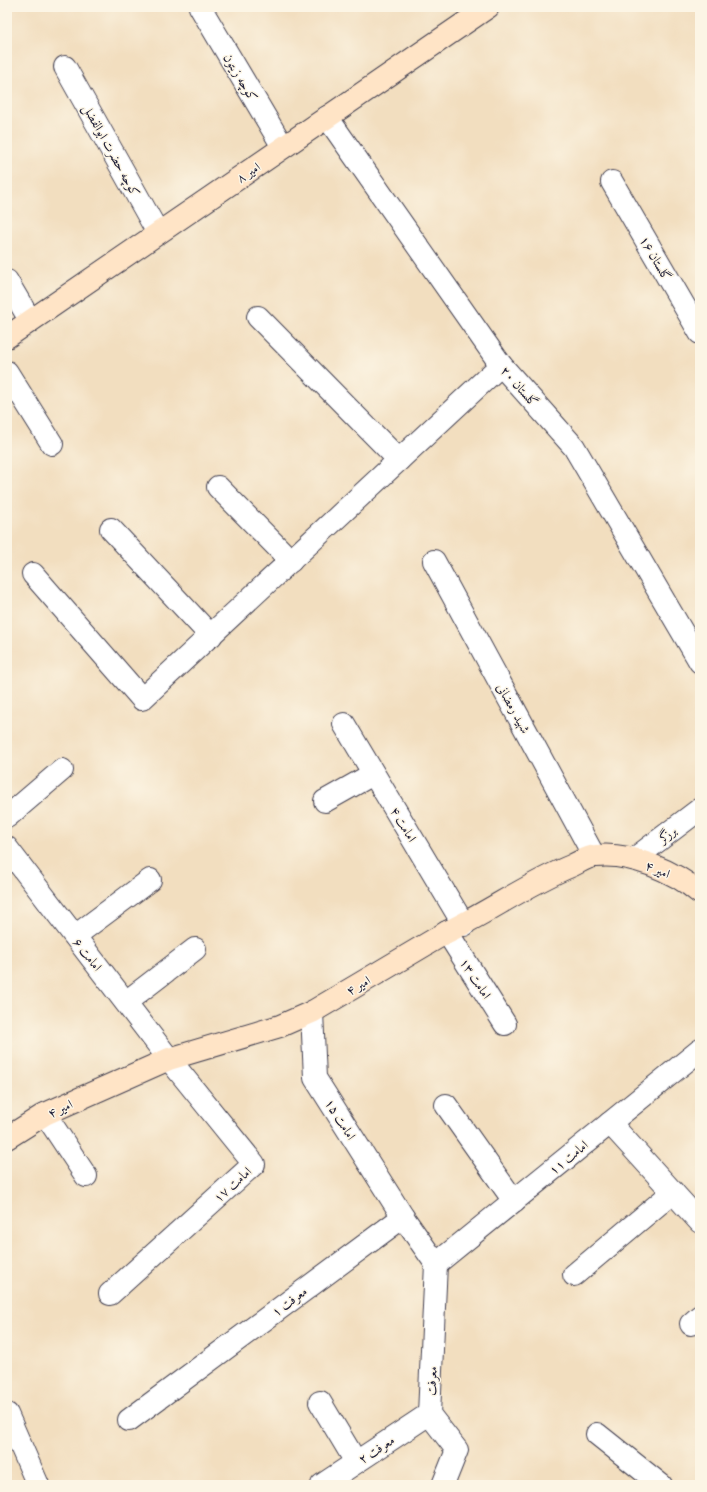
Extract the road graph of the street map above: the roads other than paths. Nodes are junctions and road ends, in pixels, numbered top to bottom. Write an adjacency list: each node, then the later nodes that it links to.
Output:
1 (200, 7): 5 (street, کوچه زیتون)
2 (479, 10): 4 (street, امیر ۸)
3 (65, 67): 7 (street, کوچه حضرت ابوالفضل)
4 (327, 117): 5 (street, امیر ۸); 13 (street, گلستان ۲۰)
5 (283, 148): 7 (street, امیر ۸)
6 (612, 182): 11 (street, گلستان ۱۶)
7 (158, 233): 10 (street, امیر ۸)
8 (7, 281): 10 (street)
9 (258, 317): 16 (street)
10 (30, 320): 12 (street, امیر ۸)
11 (700, 333)
12 (7, 336)
13 (501, 365): 16 (street); 23 (street, گلستان ۲۰)
14 (7, 372): 15 (street)
15 (52, 444)
16 (399, 460): 19 (street)
17 (218, 487): 19 (street)
18 (111, 529): 22 (street)
19 (291, 561): 22 (street)
20 (434, 561): 31 (street, شهید رمضانی)
21 (33, 574): 22 (street)
22 (210, 636)
23 (700, 662)
24 (344, 724): 26 (street, امامت ۴)
25 (62, 770): 29 (street)
26 (373, 774): 27 (street); 35 (street, امامت ۴)
27 (325, 801)
28 (700, 809): 32 (street, برزگر)
29 (7, 817)
30 (7, 848): 36 (street, امامت ۶)
31 (594, 856): 32 (street, امیر ۴); 35 (street, امیر ۴)
32 (634, 859): 34 (street, امیر ۴)
33 (150, 880): 36 (street)
34 (700, 893)
35 (455, 929): 39 (street, امیر ۴); 40 (street, امامت ۱۳)
36 (75, 936): 38 (street, امامت ۶)
37 (195, 949): 38 (street)
38 (126, 1002): 42 (street, امامت ۶)
39 (312, 1012): 42 (street, امیر ۴); 50 (street, امامت ۱۵)
40 (506, 1024)
41 (700, 1050): 45 (street, امامت ۱۱)
42 (169, 1059): 44 (street, امیر ۴); 54 (street, امامت ۱۷)
43 (446, 1105): 49 (street)
44 (45, 1114): 46 (street, امیر ۴); 47 (street)
45 (610, 1123): 48 (street); 49 (street, امامت ۱۱)
46 (7, 1138)
47 (86, 1176)
48 (673, 1192): 51 (street); 53 (street)
49 (514, 1201): 52 (street, امامت ۱۱)
50 (402, 1217): 52 (street); 58 (street, معرفت ۱)
51 (700, 1222)
52 (436, 1264): 57 (street, معرفت)
53 (574, 1275)
54 (110, 1294)
55 (320, 1402): 60 (street)
56 (7, 1414): 61 (street)
57 (429, 1414): 60 (street, معرفت ۲); 63 (street, معرفت)
58 (129, 1420)
59 (597, 1434): 64 (street)
60 (356, 1462): 62 (street, معرفت ۲)
61 (38, 1485)
62 (322, 1485)
63 (443, 1485)
64 (661, 1485)

